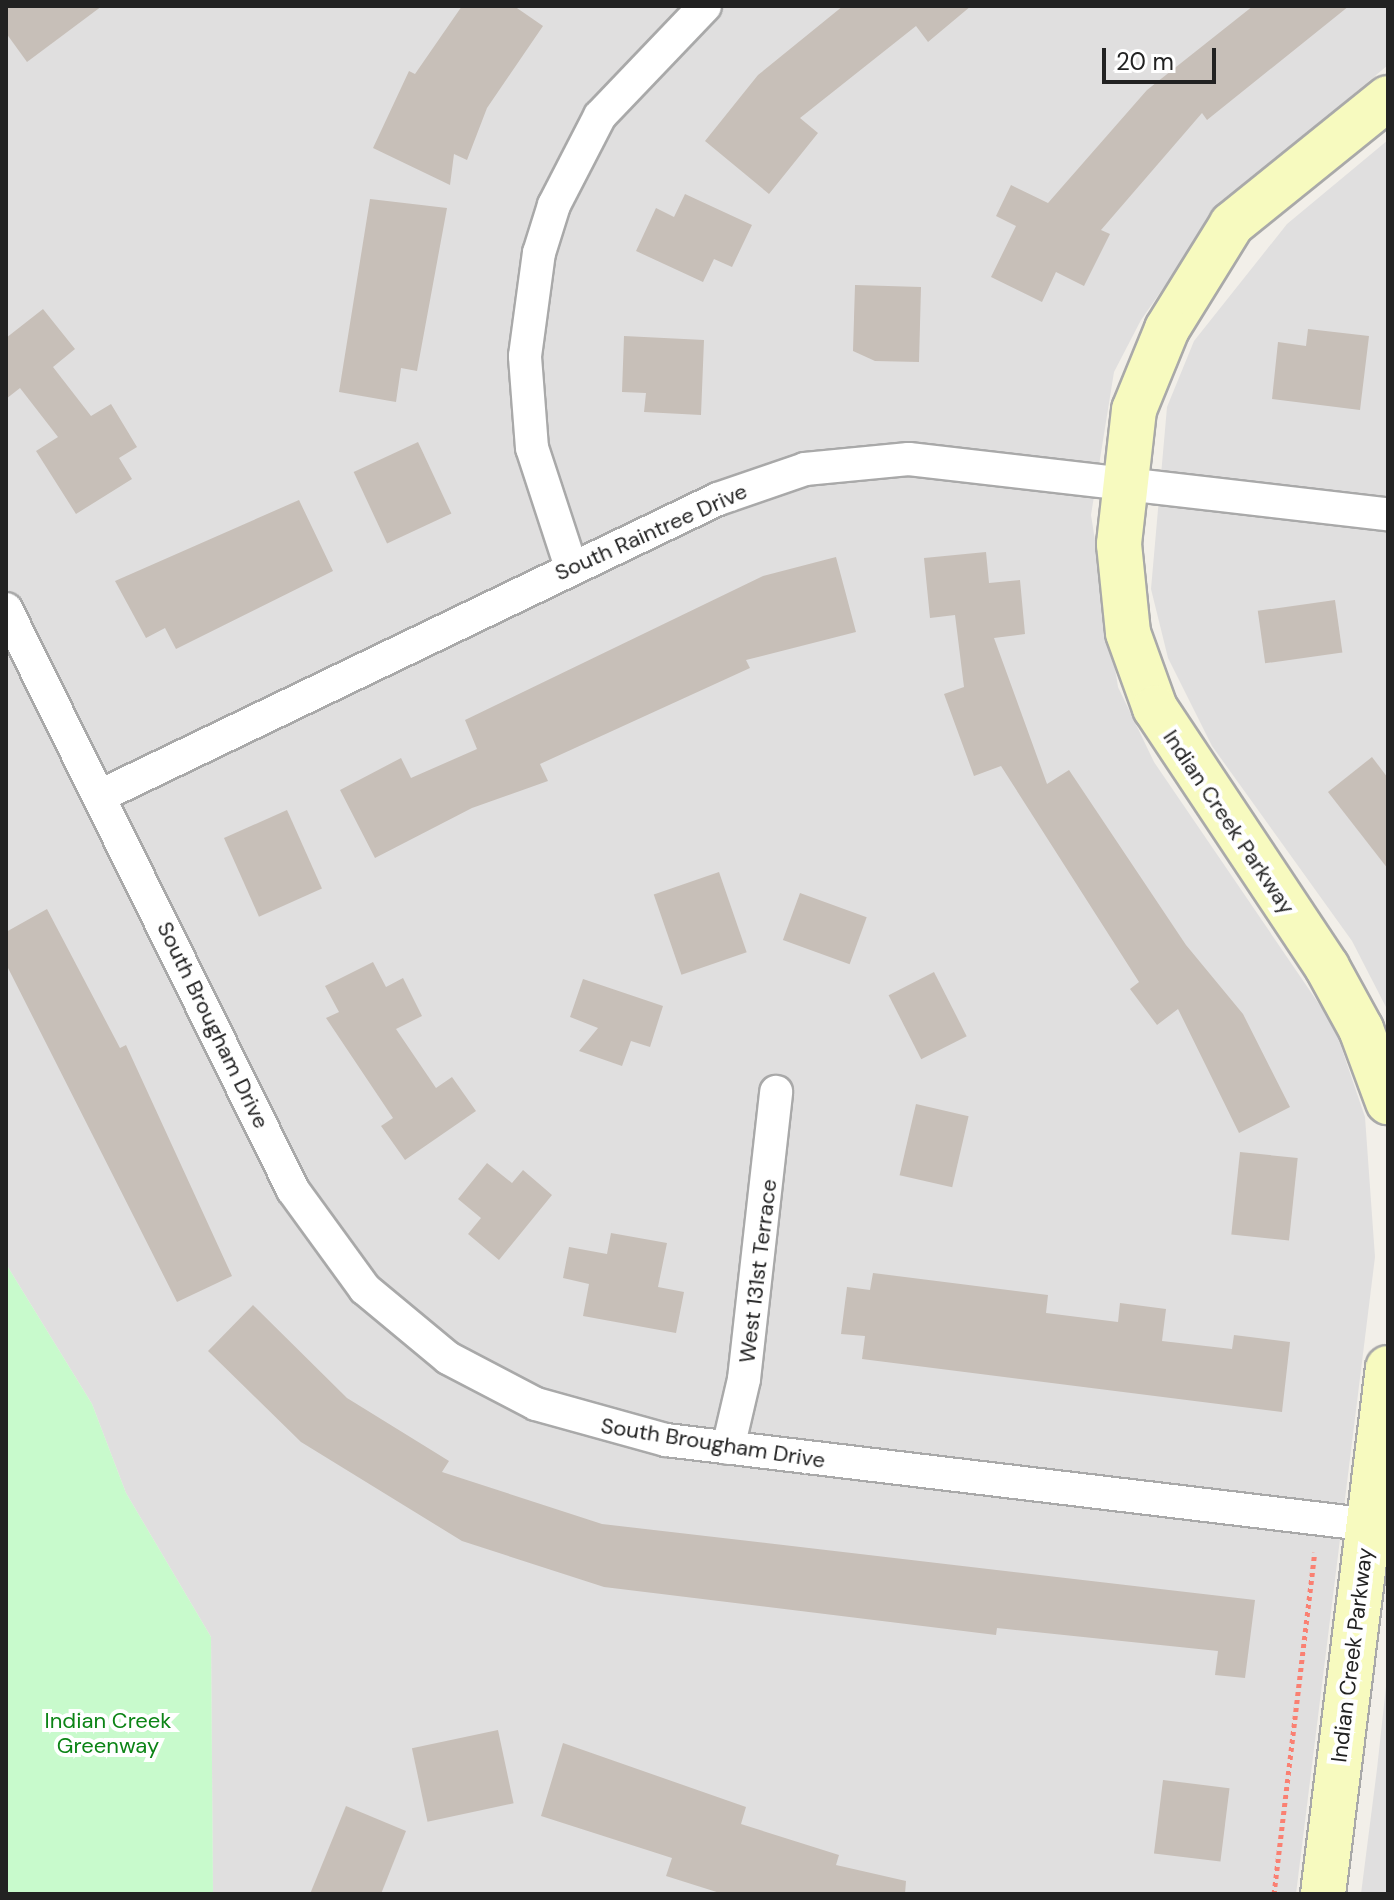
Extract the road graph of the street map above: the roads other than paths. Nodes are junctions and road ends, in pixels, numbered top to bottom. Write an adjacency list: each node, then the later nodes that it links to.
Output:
1 (705, 6): 5 (street)
2 (1388, 98): 3 (street, Indian Creek Parkway)
3 (1125, 482): 4 (street, South Raintree Drive); 5 (street, South Raintree Drive); 9 (street, Indian Creek Parkway)
4 (1388, 514)
5 (571, 567): 7 (street, South Raintree Drive)
6 (6, 609): 7 (street, South Brougham Drive)
7 (102, 795): 11 (street, South Brougham Drive)
8 (776, 1092): 11 (street, West 131st Terrace)
9 (1388, 1102)
10 (1388, 1368): 12 (street, Indian Creek Parkway)
11 (728, 1448): 12 (street, South Brougham Drive)
12 (1378, 1526): 13 (street, Indian Creek Parkway)
13 (1323, 1894)

